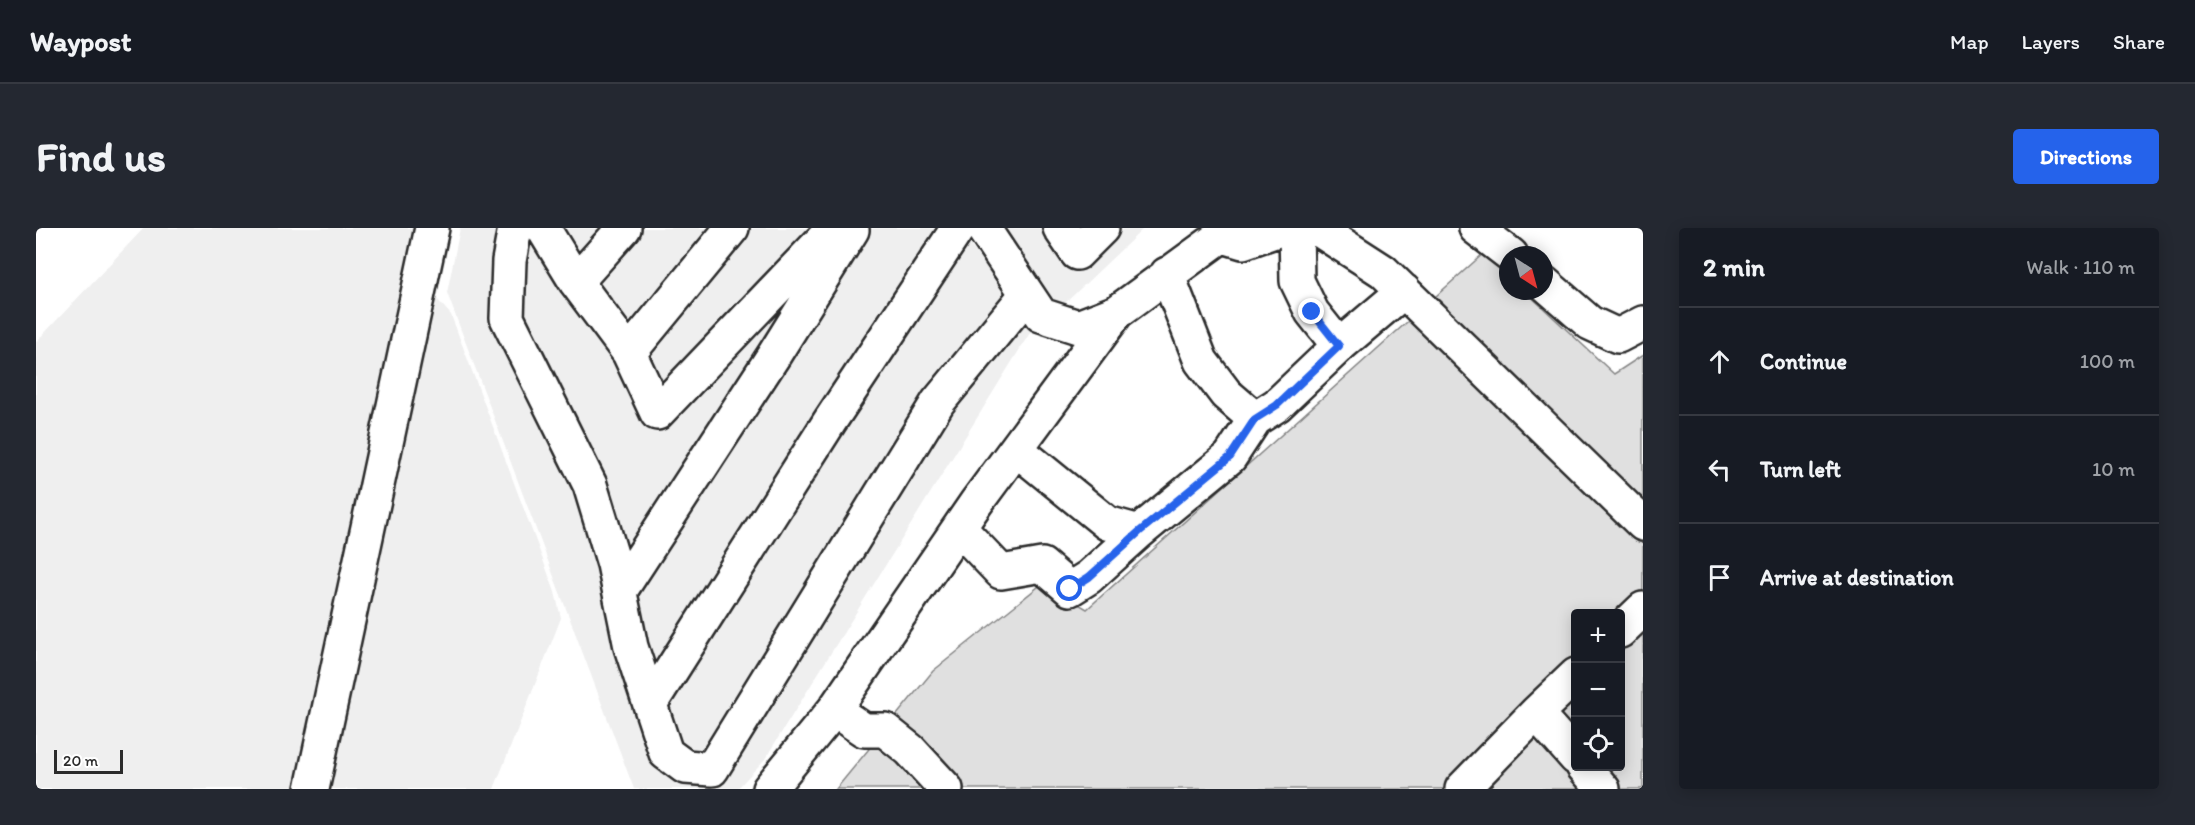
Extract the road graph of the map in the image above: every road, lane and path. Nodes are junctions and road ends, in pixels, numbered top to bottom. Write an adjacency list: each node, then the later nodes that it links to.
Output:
1 (432, 228): 41 (street)
2 (515, 228): 32 (street)
3 (543, 228): 19 (street)
4 (624, 228): 19 (street)
5 (732, 228): 26 (street)
6 (834, 228): 26 (street)
7 (853, 228): 32 (street)
8 (958, 228): 36 (street)
9 (983, 228): 22 (street)
10 (1060, 228): 11 (street)
11 (1102, 228)
12 (1283, 228): 16 (street)
13 (1296, 228): 25 (street)
14 (1310, 228): 20 (street)
15 (1476, 228): 17 (street)
16 (1226, 230): 18 (street)
17 (1499, 246)
18 (1167, 274): 23 (street); 27 (street)
19 (576, 282): 26 (street)
20 (1404, 291): 25 (street); 29 (street)
21 (1553, 292): 24 (street)
22 (1027, 294): 23 (street); 36 (street)
23 (1117, 312): 28 (street)
24 (1643, 323)
25 (1339, 346): 27 (street)
26 (628, 353)
27 (1255, 419): 31 (street)
28 (1016, 449): 30 (street); 31 (street)
29 (1643, 524)
30 (959, 528): 31 (street); 37 (street)
31 (1139, 532)
32 (620, 591): 36 (street)
33 (1643, 609): 34 (street)
34 (1625, 626)
35 (1571, 679): 38 (street)
36 (650, 704)
37 (834, 710): 42 (street); 43 (street)
38 (1536, 713): 39 (street); 44 (street)
39 (1571, 753)
40 (1588, 771): 45 (street)
41 (312, 789)
42 (769, 789)
43 (946, 789)
44 (1462, 789)
45 (1604, 789)

